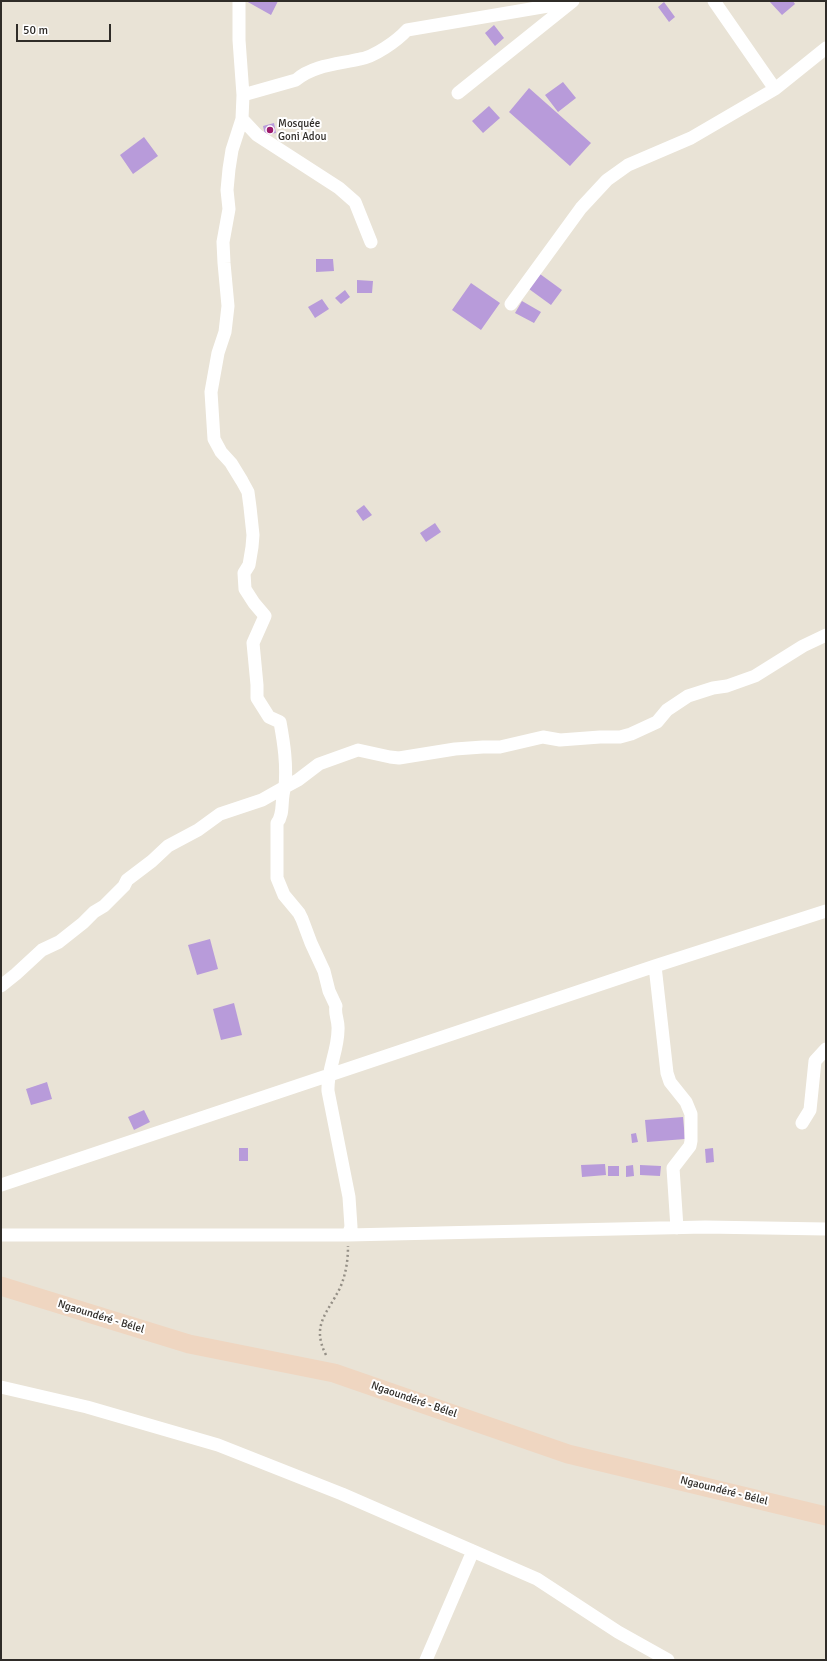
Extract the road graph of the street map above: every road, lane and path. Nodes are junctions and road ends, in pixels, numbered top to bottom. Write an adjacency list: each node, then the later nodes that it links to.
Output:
1 (239, 1): 8 (street)
2 (562, 1): 8 (street)
3 (573, 1): 7 (street)
4 (714, 1): 6 (street)
5 (826, 48): 6 (street)
6 (775, 89): 11 (street)
7 (458, 93)
8 (243, 95): 9 (street)
9 (242, 119): 10 (street); 13 (street)
10 (371, 242)
11 (511, 304)
12 (826, 635): 13 (street)
13 (285, 787): 16 (street); 18 (street)
14 (826, 911): 15 (street)
15 (655, 966): 18 (street); 21 (street)
16 (1, 986)
17 (826, 1049): 19 (street)
18 (329, 1075): 20 (street); 24 (street)
19 (802, 1123)
20 (1, 1185)
21 (677, 1228): 22 (street); 24 (street)
22 (826, 1229)
23 (1, 1235): 24 (street)
24 (348, 1235): 26 (path)
25 (1, 1286): 26 (main road, Ngaoundéré - Bélel)
26 (334, 1373): 28 (main road, Ngaoundéré - Bélel)
27 (1, 1387): 29 (street)
28 (826, 1516)
29 (473, 1551): 30 (street); 31 (street)
30 (426, 1660)
31 (668, 1660)

